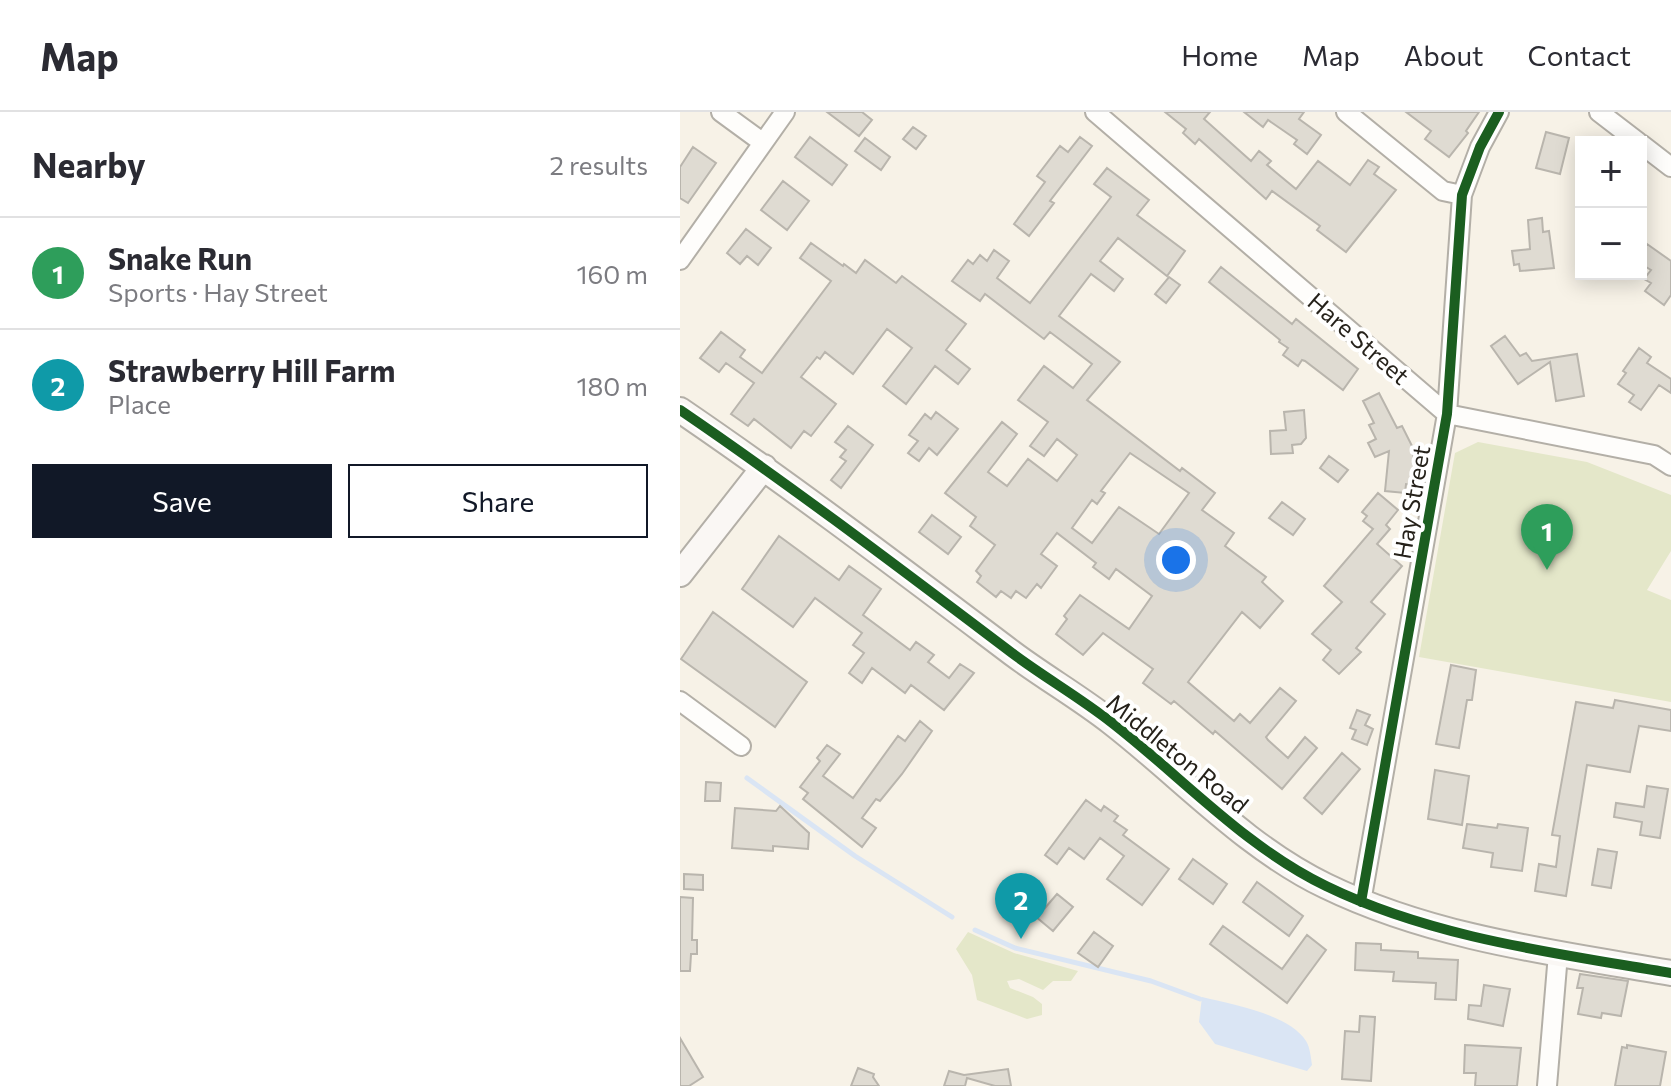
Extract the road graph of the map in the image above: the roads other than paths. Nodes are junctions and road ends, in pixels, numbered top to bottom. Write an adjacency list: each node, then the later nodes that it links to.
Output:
1 (721, 112): 8 (street)
2 (785, 112): 8 (street)
3 (1095, 112): 14 (street, Hare Street)
4 (1346, 112): 11 (street)
5 (1499, 112): 11 (street, Hay Street)
6 (1599, 112): 7 (street)
7 (1631, 136)
8 (762, 142): 12 (street)
9 (1647, 148): 10 (street)
10 (1671, 167)
11 (1462, 195): 14 (street, Hay Street)
12 (680, 260)
13 (680, 410): 16 (main road, Middleton Road)
14 (1447, 414): 15 (street, Hare Street); 20 (street, Hay Street)
15 (1671, 466)
16 (764, 467): 17 (main road); 20 (main road, Middleton Road)
17 (680, 574)
18 (680, 701): 19 (street)
19 (741, 746)
20 (1361, 902): 21 (main road, Middleton Road)
21 (1558, 954): 22 (main road, Middleton Road); 23 (street)
22 (1671, 973)
23 (1547, 1086)

